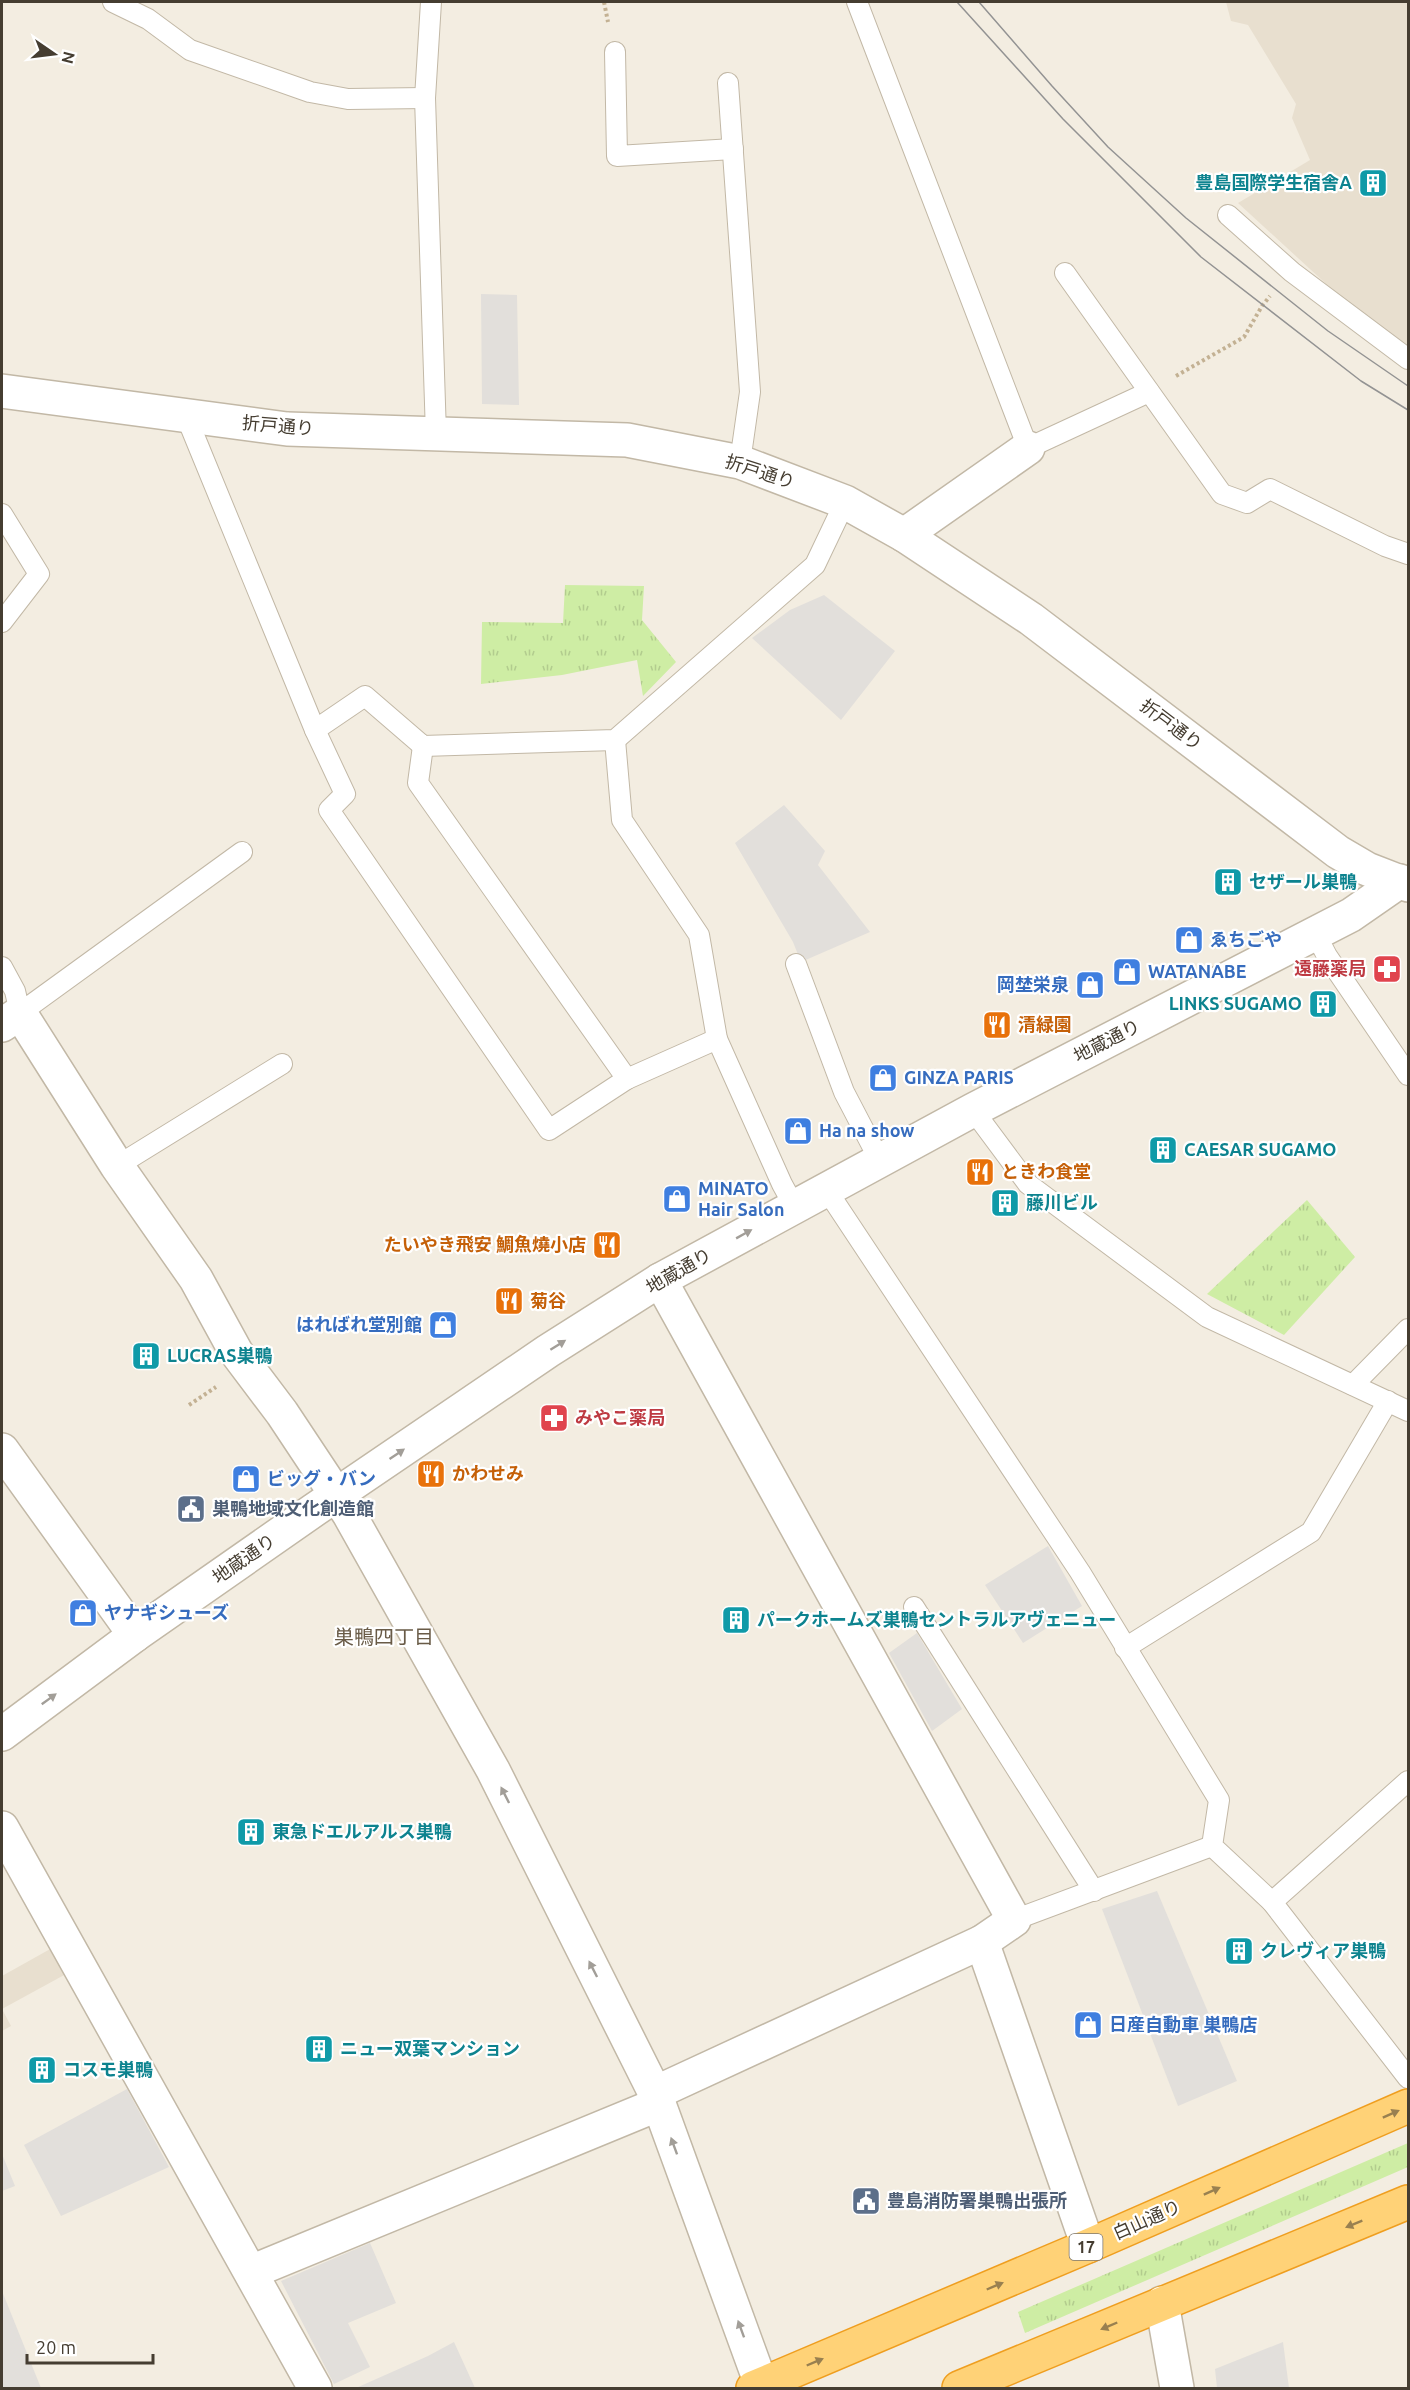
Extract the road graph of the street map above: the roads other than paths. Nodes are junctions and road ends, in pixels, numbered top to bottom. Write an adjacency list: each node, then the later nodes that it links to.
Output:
1 (113, 2): 6 (lane)
2 (431, 2): 6 (lane)
3 (857, 2): 15 (lane)
4 (615, 52): 7 (lane)
5 (728, 83): 7 (lane)
6 (425, 98): 14 (lane)
7 (733, 149): 16 (lane)
8 (1228, 215): 10 (lane)
9 (1065, 273): 12 (lane)
10 (1408, 359)
11 (2, 391): 13 (street, 折戸通り)
12 (1149, 392): 15 (lane); 20 (lane)
13 (186, 416): 14 (street, 折戸通り); 22 (lane)
14 (436, 434): 16 (street, 折戸通り)
15 (1028, 448): 19 (street)
16 (740, 462): 17 (street, 折戸通り)
17 (845, 502): 19 (street, 折戸通り); 23 (lane)
18 (2, 514): 21 (lane)
19 (904, 535): 26 (street, 折戸通り)
20 (1408, 554)
21 (2, 622)
22 (315, 730): 24 (lane); 34 (lane)
23 (615, 740): 24 (lane); 31 (lane)
24 (423, 746): 34 (lane)
25 (242, 852): 30 (lane)
26 (1406, 880): 27 (street, 地蔵通り)
27 (1315, 933): 33 (lane); 35 (street, 地蔵通り)
28 (796, 964): 36 (lane)
29 (2, 967): 30 (lane)
30 (11, 1019): 37 (street)
31 (717, 1039): 34 (lane); 39 (lane)
32 (282, 1064): 37 (lane)
33 (1408, 1075)
34 (627, 1079)
35 (973, 1110): 36 (street, 地蔵通り); 42 (lane)
36 (880, 1161): 38 (street, 地蔵通り)
37 (117, 1166): 46 (street)
38 (826, 1189): 39 (street, 地蔵通り); 49 (lane)
39 (794, 1206): 40 (street, 地蔵通り, one-way to 39)
40 (660, 1280): 46 (street, 地蔵通り, one-way to 40); 56 (street)
41 (1408, 1329): 42 (lane)
42 (1353, 1385): 43 (lane)
43 (1388, 1401): 44 (lane); 49 (lane)
44 (1408, 1411)
45 (2, 1450): 48 (street)
46 (336, 1495): 48 (street, 地蔵通り); 59 (street, one-way to 46)
47 (914, 1607): 54 (lane)
48 (135, 1635): 50 (street, 地蔵通り, one-way to 48)
49 (1125, 1648): 53 (lane)
50 (2, 1734)
51 (1408, 1781): 55 (lane)
52 (2, 1828): 63 (street)
53 (1212, 1846): 54 (lane); 55 (lane)
54 (1094, 1892): 56 (lane)
55 (1272, 1902): 58 (lane)
56 (1014, 1920): 57 (street)
57 (982, 1942): 59 (street); 62 (street)
58 (1408, 2078)
59 (657, 2099): 63 (street); 65 (street, one-way to 59)
60 (1408, 2106): 62 (highway, 白山通り / 17, one-way to 60)
61 (1408, 2202): 64 (highway, one-way to 64)
62 (1088, 2246): 65 (highway, 白山通り / 17, one-way to 62)
63 (251, 2272): 66 (street)
64 (1162, 2303): 67 (highway, one-way to 67); 68 (street)
65 (757, 2386)
66 (315, 2388)
67 (959, 2388)
68 (1177, 2388)

